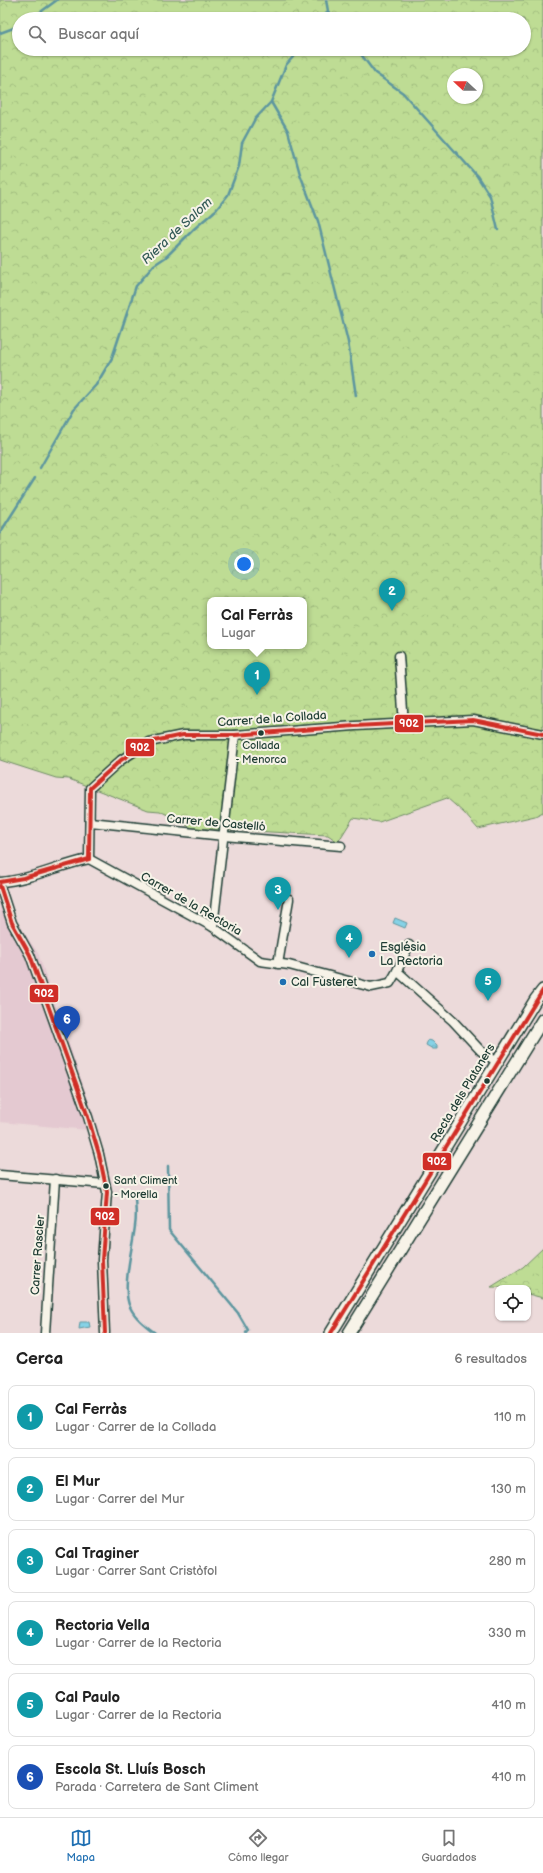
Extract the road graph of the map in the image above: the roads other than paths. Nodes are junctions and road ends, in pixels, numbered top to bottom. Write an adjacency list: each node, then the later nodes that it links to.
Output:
1 (399, 656): 2 (street)
2 (404, 724): 3 (street, Carrer de la Collada); 4 (street, Carrer de la Collada)
3 (543, 734)
4 (235, 735): 5 (street, Carrer de la Collada); 6 (street)
5 (90, 822): 6 (street, Carrer de Castelló); 8 (street, Carrer de la Collada)
6 (224, 836): 7 (street, Carrer de Castelló); 13 (street)
7 (341, 846)
8 (90, 859): 9 (street); 13 (street, Carrer de la Rectoria)
9 (0, 882)
10 (0, 886): 12 (street)
11 (289, 899): 15 (street)
12 (3, 904): 22 (street)
13 (213, 927): 15 (street, Carrer de la Rectoria)
14 (409, 945): 16 (street, Carrer de la Rectoria)
15 (278, 964): 16 (street, Carrer de la Rectoria)
16 (397, 971): 19 (street)
17 (543, 990): 19 (street, Recta dels Plataners)
18 (543, 1019): 26 (street)
19 (497, 1062): 25 (street, Recta dels Plataners)
20 (0, 1175): 21 (street)
21 (55, 1179): 22 (street); 23 (street, Carrer Rascler)
22 (105, 1184): 24 (street)
23 (45, 1333)
24 (105, 1333)
25 (331, 1333)
26 (349, 1333)

